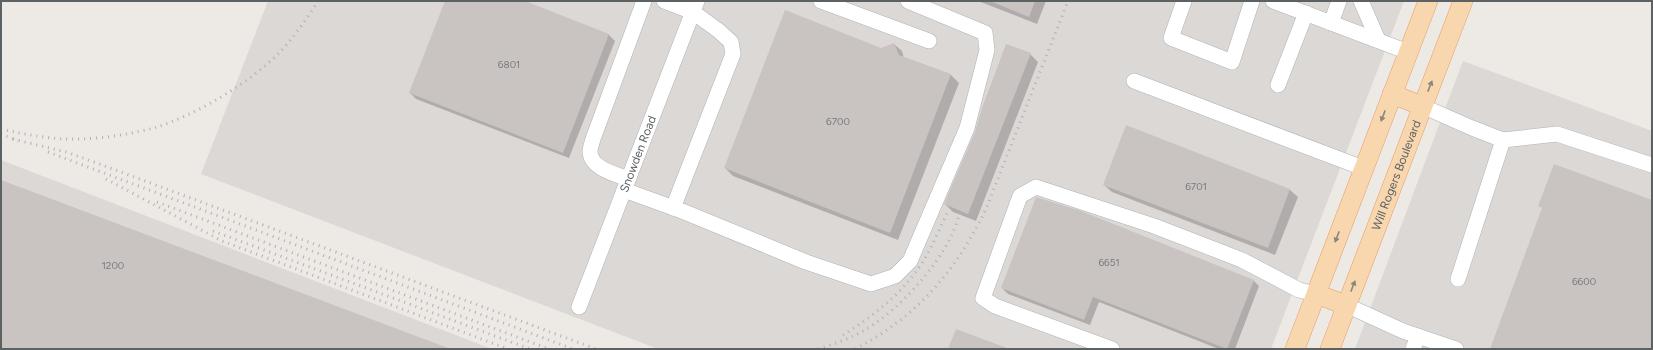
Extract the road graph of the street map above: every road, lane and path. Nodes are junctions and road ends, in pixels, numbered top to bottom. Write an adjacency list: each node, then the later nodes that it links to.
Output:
1 (644, 1): 25 (street)
2 (664, 1): 12 (street)
3 (821, 1): 16 (street)
4 (908, 1): 26 (street)
5 (1184, 1): 6 (street)
6 (1252, 1)
7 (1273, 1): 13 (street)
8 (1339, 1): 14 (street)
9 (1361, 1): 15 (street)
10 (1428, 1): 17 (main road)
11 (1463, 1): 21 (main road, Will Rogers Boulevard, one-way to 11)
12 (695, 6): 25 (street, Snowden Road); 26 (street)
13 (1306, 13): 14 (street); 19 (street)
14 (1331, 23): 15 (street)
15 (1378, 40): 17 (street)
16 (929, 41)
17 (1408, 52): 20 (main road)
18 (1134, 81): 24 (street)
19 (1278, 86)
20 (1392, 94): 21 (main road); 24 (main road, one-way to 24)
21 (1422, 106): 22 (street); 29 (main road, Will Rogers Boulevard, one-way to 21)
22 (1503, 140): 23 (street); 27 (street)
23 (1652, 165)
24 (1364, 168): 28 (main road, one-way to 28)
25 (626, 184): 26 (street); 30 (street, Snowden Road)
26 (674, 208)
27 (1458, 279)
28 (1316, 294): 29 (main road); 32 (street); 33 (main road)
29 (1346, 305): 31 (street); 34 (main road, Will Rogers Boulevard)
30 (579, 307)
31 (1416, 342): 35 (street)
32 (1112, 349)
33 (1295, 349)
34 (1330, 349)
35 (1456, 349)

